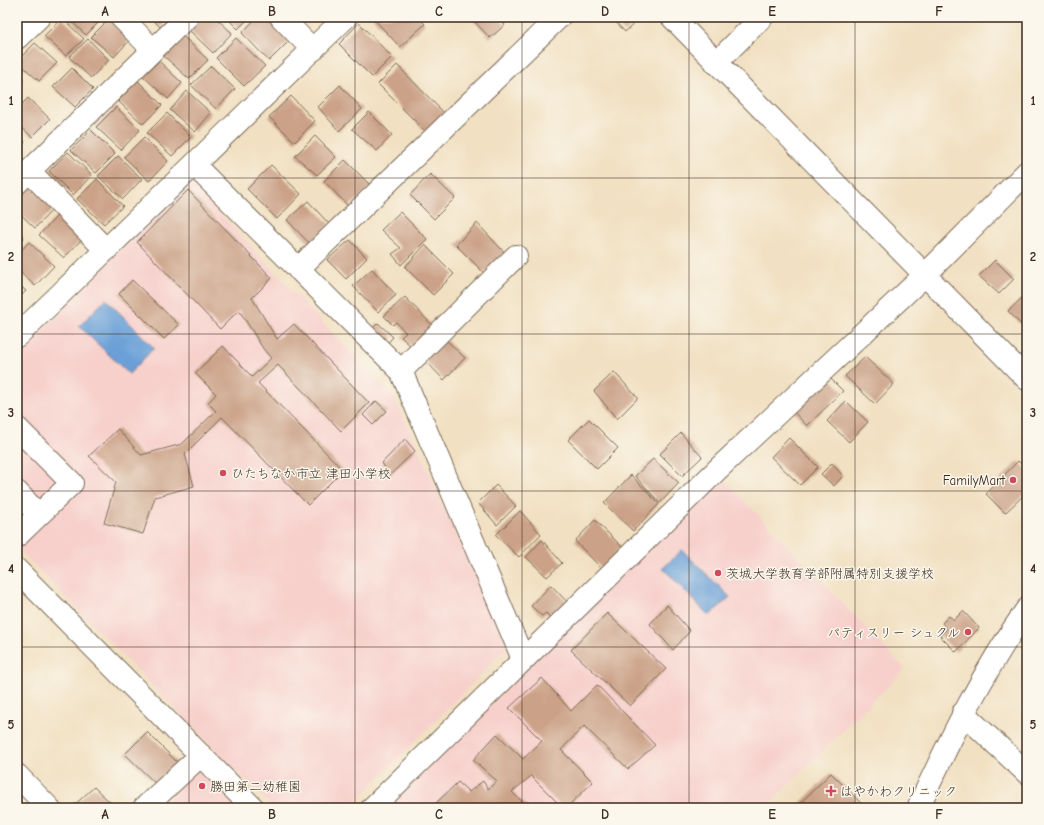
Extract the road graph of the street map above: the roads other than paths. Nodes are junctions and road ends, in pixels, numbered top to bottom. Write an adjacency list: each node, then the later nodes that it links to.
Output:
1 (39, 17): 9 (street)
2 (121, 17): 10 (street)
3 (187, 17): 10 (street)
4 (281, 17): 11 (street)
5 (346, 17): 11 (street)
6 (559, 17): 18 (street)
7 (672, 17): 12 (street)
8 (762, 17): 12 (street)
9 (17, 38)
10 (153, 50): 15 (street)
11 (313, 50): 13 (street)
12 (716, 62): 19 (street)
13 (194, 165): 16 (street); 18 (street)
14 (1027, 172): 19 (street)
15 (23, 177): 16 (street)
16 (106, 250): 20 (street)
17 (516, 256): 21 (street)
18 (298, 269): 21 (street)
19 (925, 275): 22 (street); 29 (street)
20 (17, 336)
21 (400, 371): 29 (street)
22 (1026, 375)
23 (17, 428): 25 (street)
24 (17, 492): 25 (street)
25 (39, 514): 26 (street)
26 (17, 536)
27 (17, 570): 31 (street)
28 (1027, 609): 30 (street)
29 (523, 659): 37 (street)
30 (963, 713): 32 (street); 38 (street)
31 (201, 755): 35 (street); 36 (street)
32 (1024, 765)
33 (17, 775): 34 (street)
34 (49, 808)
35 (144, 808)
36 (253, 808)
37 (372, 808)
38 (918, 808)

